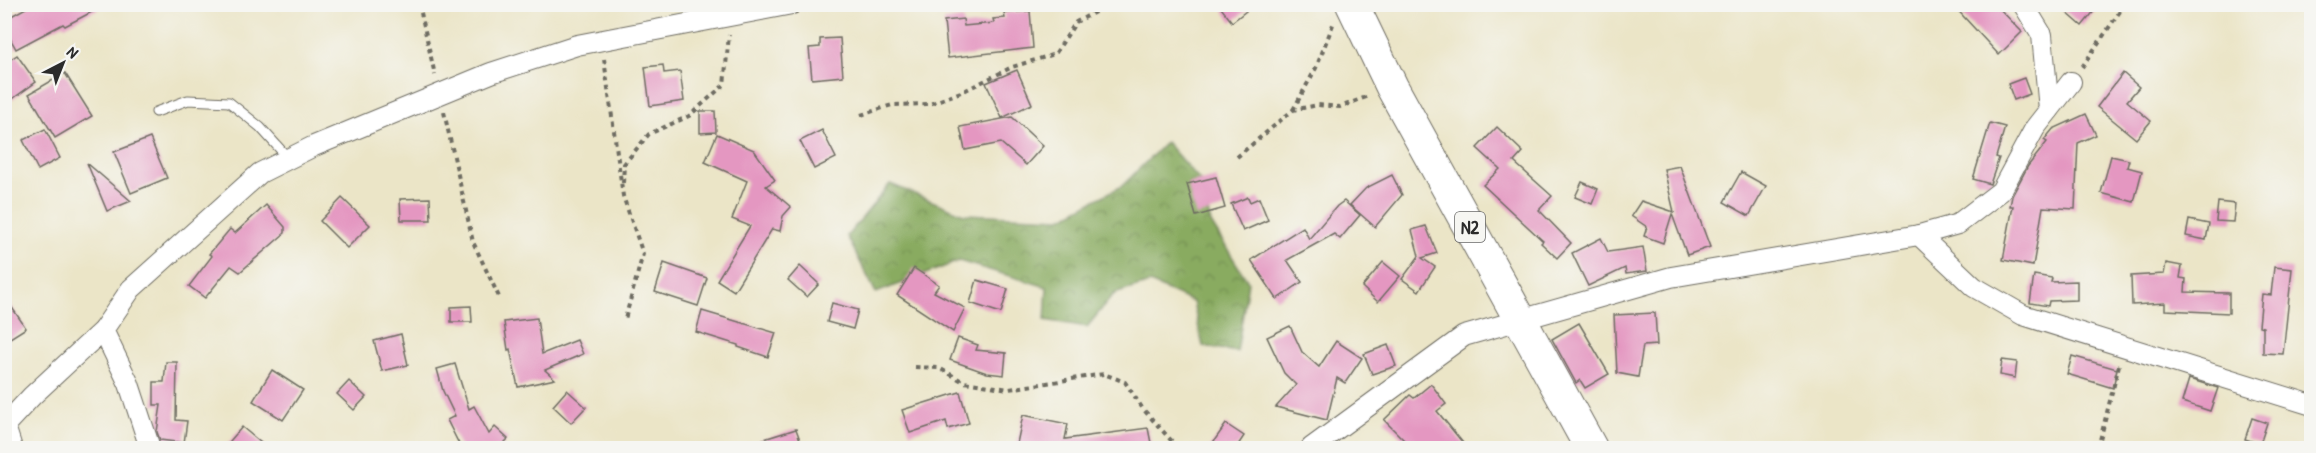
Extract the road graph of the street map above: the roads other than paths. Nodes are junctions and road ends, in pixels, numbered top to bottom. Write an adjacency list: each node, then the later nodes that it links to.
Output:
1 (792, 4): 7 (street)
2 (2023, 4): 5 (street)
3 (1344, 10): 9 (highway, N2)
4 (2071, 82): 5 (street)
5 (2049, 110): 8 (street)
6 (156, 112): 7 (lane)
7 (289, 159): 10 (street)
8 (1919, 236): 9 (street); 11 (street)
9 (1520, 319): 15 (street); 16 (highway, N2)
10 (103, 330): 12 (street); 14 (street)
11 (2312, 405)
12 (5, 426): 13 (street)
13 (12, 448)
14 (150, 448)
15 (1311, 448)
16 (1591, 448)

